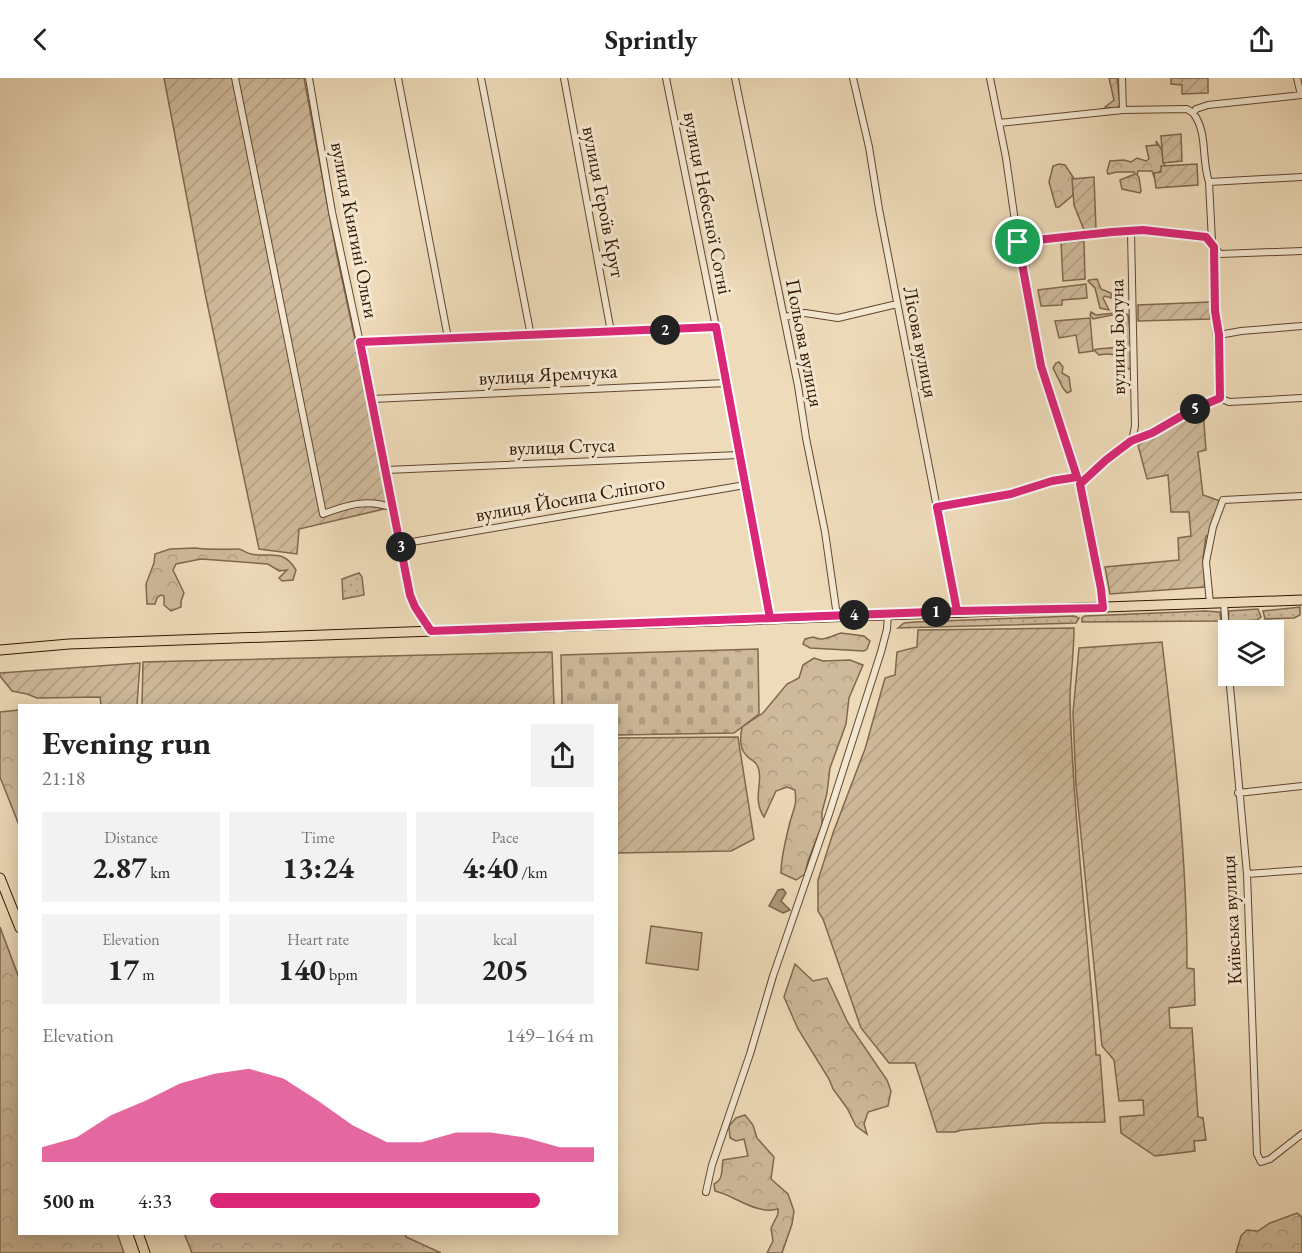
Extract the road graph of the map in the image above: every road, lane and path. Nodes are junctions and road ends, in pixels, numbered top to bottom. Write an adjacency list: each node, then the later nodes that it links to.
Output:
1 (235, 78): 42 (street)
2 (309, 78): 30 (street, вулиця Княгині Ольги)
3 (398, 78): 29 (street)
4 (481, 78): 28 (street)
5 (564, 78): 26 (street, вулиця Героїв Крут)
6 (666, 78): 25 (street, вулиця Небесної Сотні)
7 (735, 78): 23 (street, Польова вулиця)
8 (853, 78): 22 (street, Лісова вулиця)
9 (990, 78): 15 (street)
10 (1122, 78): 13 (street)
11 (1297, 78): 12 (street)
12 (1302, 95): 14 (street)
13 (1123, 110): 14 (street); 15 (street)
14 (1193, 113): 17 (street)
15 (999, 123): 19 (street)
16 (1302, 177): 17 (street)
17 (1209, 182): 20 (street)
18 (1131, 232): 19 (street); 20 (street); 35 (street, вулиця Богуна)
19 (1018, 242): 38 (street)
20 (1214, 247): 21 (street); 27 (street)
21 (1302, 251)
22 (897, 304): 23 (street); 41 (street, Лісова вулиця)
23 (785, 317): 50 (street, Польова вулиця)
24 (1302, 326): 27 (street)
25 (716, 327): 26 (street); 31 (street, вулиця Небесної Сотні)
26 (611, 332): 28 (street)
27 (1219, 335): 32 (street)
28 (531, 336): 29 (street)
29 (448, 338): 30 (street)
30 (360, 342): 34 (street, вулиця Княгині Ольги)
31 (726, 383): 34 (street, вулиця Яремчука); 36 (street, вулиця Небесної Сотні)
32 (1220, 398): 33 (street); 35 (street)
33 (1302, 398)
34 (372, 399): 37 (street, вулиця Княгині Ольги)
35 (1131, 441): 38 (street)
36 (739, 455): 37 (street, вулиця Стуса); 39 (street, вулиця Небесної Сотні)
37 (386, 470): 42 (street, вулиця Княгині Ольги)
38 (1079, 481): 41 (street); 47 (street)
39 (745, 484): 43 (street, вулиця Йосипа Сліпого); 51 (street, вулиця Небесної Сотні)
40 (1302, 495): 46 (street)
41 (937, 507): 48 (street, Лісова вулиця)
42 (393, 508): 43 (street, вулиця Княгині Ольги)
43 (400, 544): 53 (street, вулиця Княгині Ольги)
44 (1302, 600): 45 (main road)
45 (1224, 602): 46 (main road); 52 (street)
46 (1211, 603): 47 (main road)
47 (1103, 608): 48 (main road)
48 (957, 611): 49 (main road)
49 (888, 614): 50 (main road); 63 (street)
50 (837, 616): 51 (main road)
51 (770, 618): 53 (main road)
52 (1225, 620)
53 (431, 631): 54 (main road)
54 (0, 650)
55 (1230, 686): 57 (street, Київська вулиця)
56 (1302, 786): 57 (street)
57 (1239, 793): 59 (street, Київська вулиця)
58 (1302, 870): 59 (street)
59 (1247, 874): 62 (street, Київська вулиця)
60 (0, 878): 61 (main road)
61 (18, 923)
62 (1302, 1134)
63 (706, 1192)
64 (139, 1235): 65 (main road)
65 (146, 1253)

